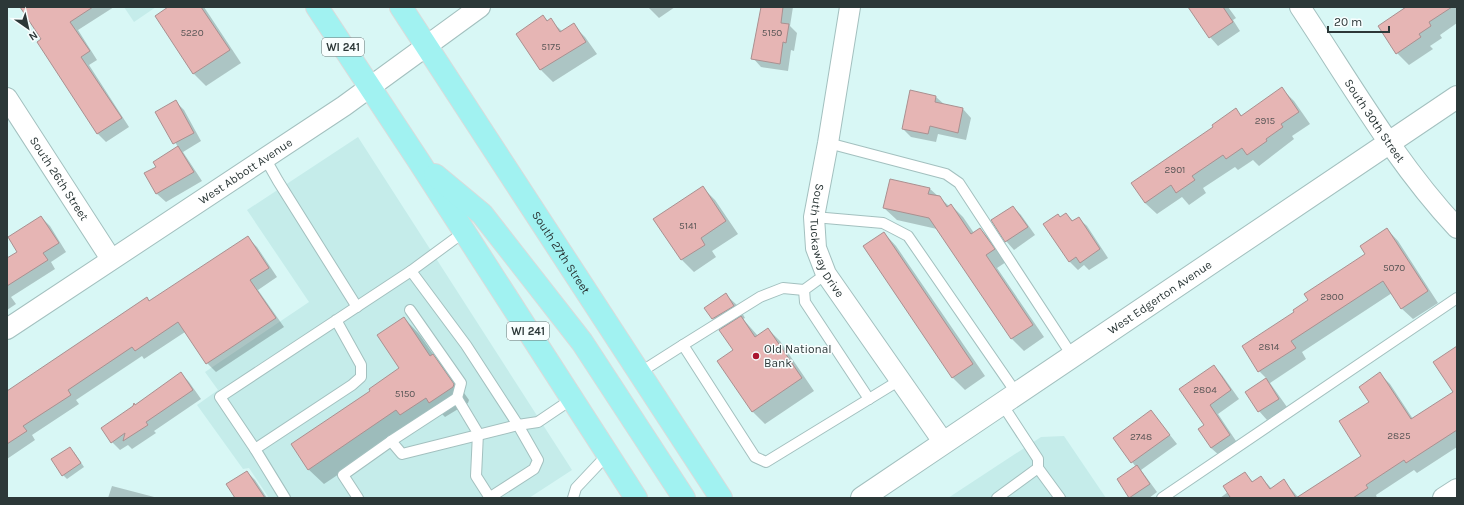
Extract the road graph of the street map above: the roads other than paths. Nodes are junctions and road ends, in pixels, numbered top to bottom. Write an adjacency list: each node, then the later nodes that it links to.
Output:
1 (317, 7): 7 (main road, WI 241)
2 (401, 7): 6 (main road, South 27th Street)
3 (480, 7): 6 (street, West Abbott Avenue)
4 (850, 7): 10 (street, South Tuckaway Drive)
5 (1300, 7): 11 (street, South 30th Street)
6 (426, 44): 7 (street, West Abbott Avenue); 28 (main road, South 27th Street)
7 (370, 87): 12 (street, West Abbott Avenue); 13 (main road, WI 241)
8 (1457, 97): 11 (street, West Edgerton Avenue)
9 (7, 98): 17 (street, South 26th Street)
10 (828, 143): 14 (street, South Tuckaway Drive); 27 (lane)
11 (1390, 143): 15 (street, South 30th Street); 27 (street, West Edgerton Avenue)
12 (265, 158): 17 (street, West Abbott Avenue); 22 (lane)
13 (420, 163): 16 (main road, WI 241); 47 (main road)
14 (814, 217): 19 (street, South Tuckaway Drive); 33 (lane)
15 (1457, 228)
16 (464, 232): 18 (lane); 31 (main road, WI 241)
17 (111, 259): 25 (street, West Abbott Avenue)
18 (411, 271): 22 (lane); 34 (lane)
19 (826, 274): 20 (lane); 29 (street, South Tuckaway Drive)
20 (804, 290): 26 (lane); 32 (lane)
21 (1457, 298): 52 (lane)
22 (357, 307): 24 (lane)
23 (410, 310): 30 (lane)
24 (336, 320): 38 (lane); 38 (lane)
25 (7, 329)
26 (683, 345): 28 (lane); 32 (lane)
27 (1073, 356): 33 (street, West Edgerton Avenue)
28 (639, 373): 48 (main road, South 27th Street)
29 (900, 380): 32 (lane); 37 (street, South Tuckaway Drive)
30 (457, 398): 35 (lane); 36 (lane)
31 (572, 399): 34 (lane); 39 (main road, WI 241)
32 (868, 399)
33 (1009, 399): 37 (street, West Edgerton Avenue); 40 (lane)
34 (518, 424): 35 (lane); 44 (lane)
35 (478, 433): 36 (lane); 44 (lane)
36 (391, 441): 43 (lane)
37 (944, 443): 49 (street, West Edgerton Avenue)
38 (255, 449): 42 (lane)
39 (608, 454): 45 (lane); 46 (main road, WI 241)
40 (1038, 468): 50 (lane); 51 (lane)
41 (1457, 488): 53 (street)
42 (285, 498)
43 (358, 498)
44 (489, 498)
45 (573, 498)
46 (636, 498)
47 (684, 498)
48 (721, 498)
49 (862, 498)
50 (997, 498)
51 (1060, 498)
52 (1162, 498)
53 (1443, 498)

